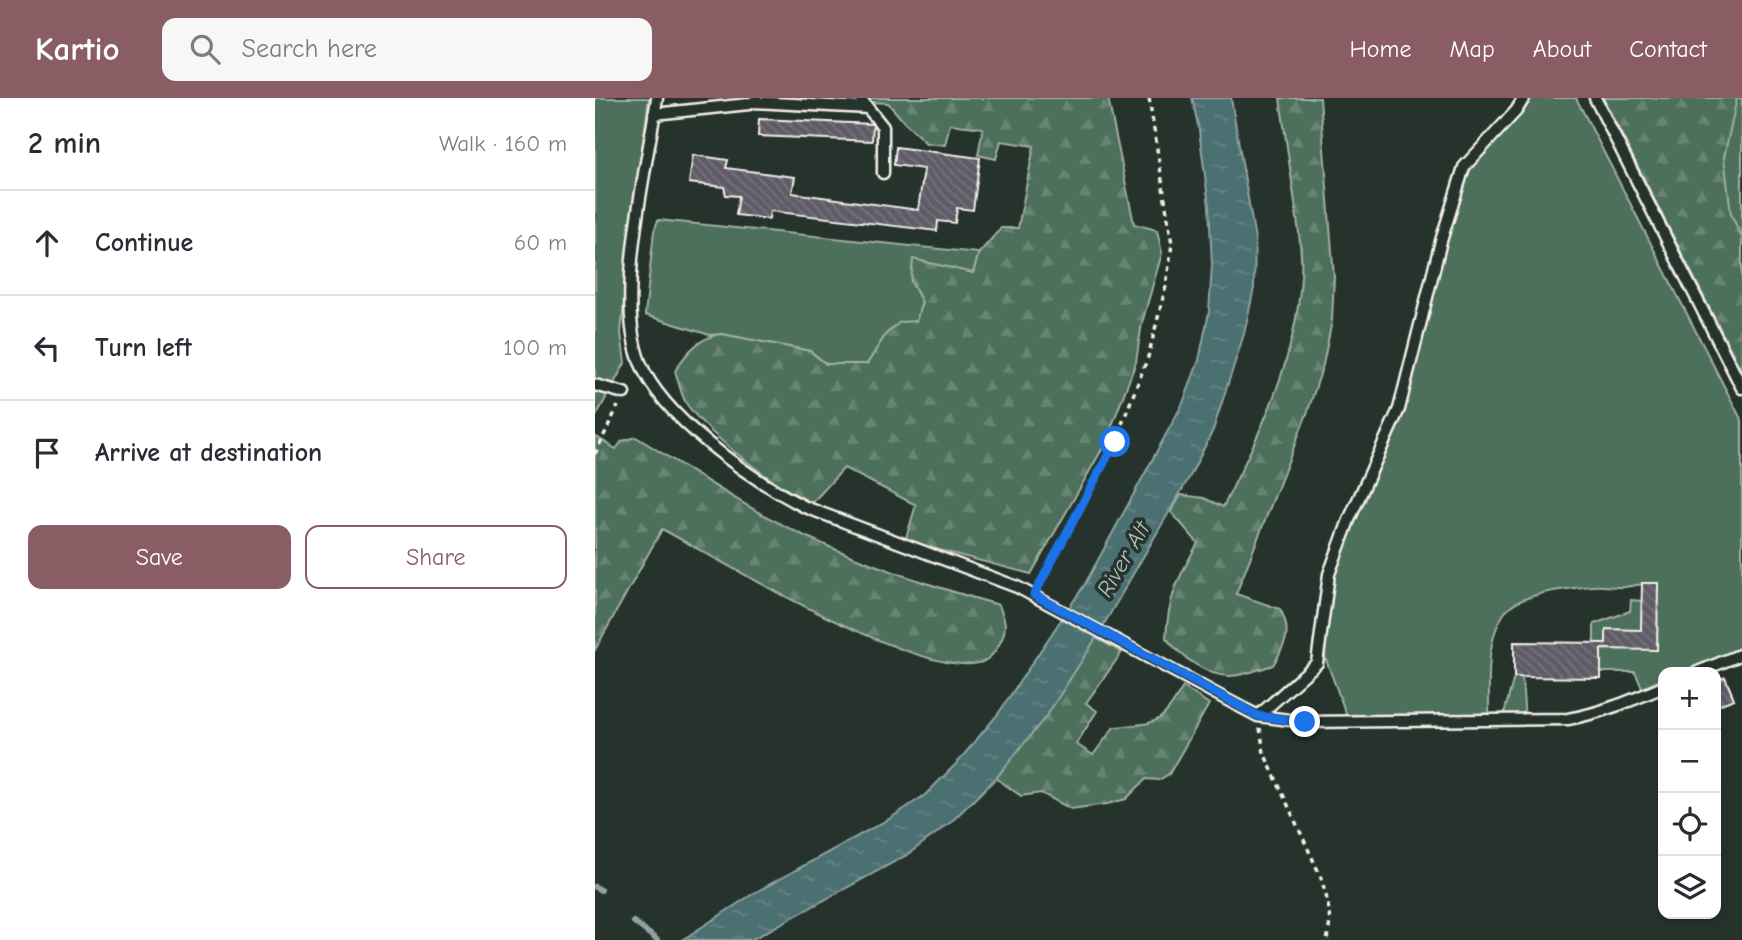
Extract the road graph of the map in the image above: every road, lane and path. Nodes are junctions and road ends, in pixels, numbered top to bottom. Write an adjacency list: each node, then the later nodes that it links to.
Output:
1 (657, 98): 8 (lane)
2 (860, 98): 7 (lane)
3 (1149, 98): 13 (path)
4 (1524, 98): 17 (lane)
5 (1595, 98): 11 (lane)
6 (759, 100): 7 (lane); 8 (lane)
7 (868, 108): 9 (lane)
8 (655, 114): 13 (lane)
9 (883, 173)
10 (595, 385): 12 (lane)
11 (1742, 388)
12 (624, 393)
13 (1037, 597): 17 (lane)
14 (1742, 654): 15 (lane)
15 (1710, 667)
16 (1658, 689): 17 (lane)
17 (1258, 716): 18 (path)
18 (1327, 940)

